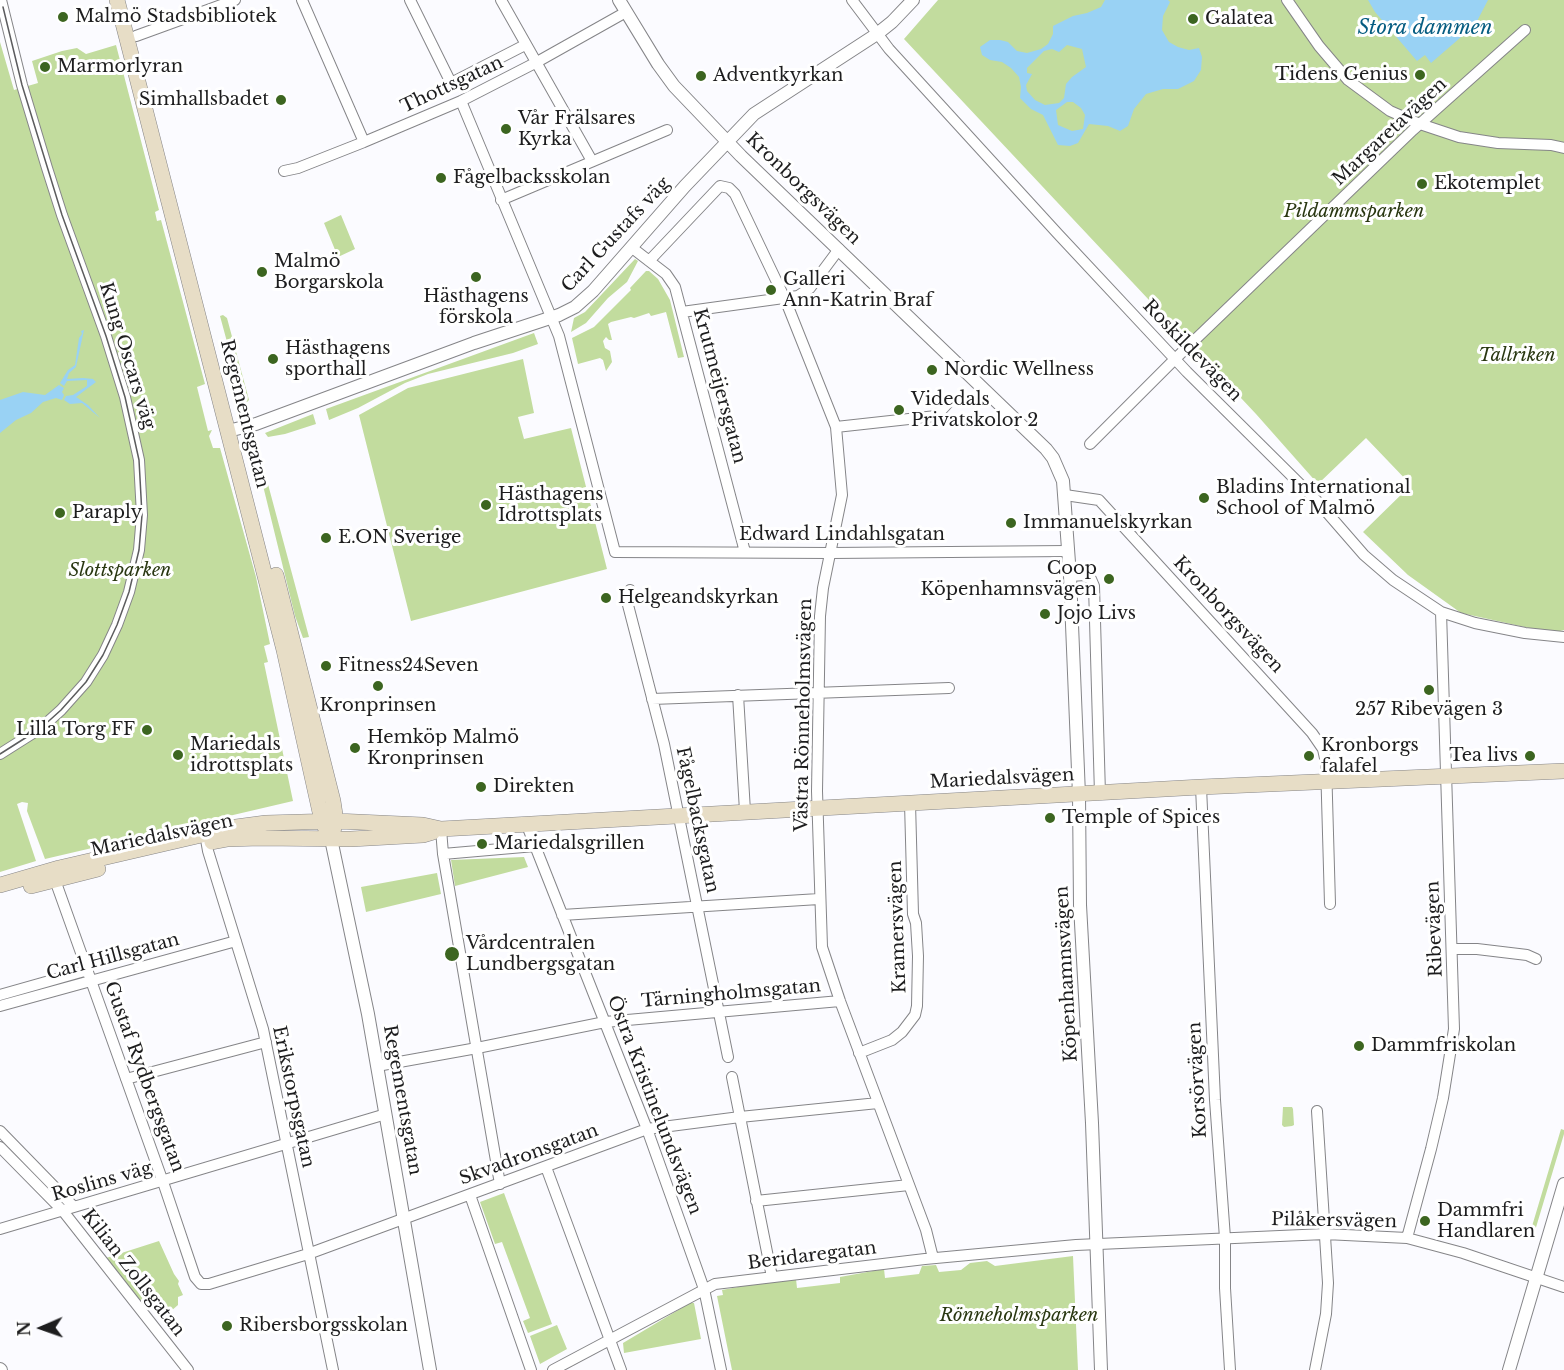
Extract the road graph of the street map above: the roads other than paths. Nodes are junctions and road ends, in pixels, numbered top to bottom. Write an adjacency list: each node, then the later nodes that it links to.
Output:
1 (1, 0): 50 (street, Kung Oscars väg)
2 (117, 0): 36 (main road, Regementsgatan)
3 (126, 0): 15 (main road, Regementsgatan)
4 (235, 0): 15 (street)
5 (302, 0): 22 (street)
6 (410, 0): 16 (street, Thottsgatan)
7 (501, 0): 16 (street)
8 (619, 0): 12 (street, Kronborgsvägen)
9 (852, 0): 14 (street, Roskildevägen)
10 (912, 0): 14 (street, Carl Gustafs väg)
11 (1287, 0): 19 (street)
12 (626, 12): 17 (street, Thottsgatan); 21 (street, Kronborgsvägen)
13 (1525, 30): 19 (street, Margaretavägen)
14 (877, 34): 21 (street, Carl Gustafs väg); 33 (street, Roskildevägen)
15 (136, 36): 36 (main road, Regementsgatan)
16 (525, 45): 17 (street)
17 (537, 62): 18 (street, Thottsgatan); 24 (street)
18 (461, 101): 22 (street, Thottsgatan); 26 (street)
19 (1420, 124): 23 (street); 33 (street, Margaretavägen)
20 (667, 130): 24 (street)
21 (728, 140): 27 (street, Carl Gustafs väg); 28 (street, Kronborgsvägen)
22 (364, 142): 25 (street, Thottsgatan)
23 (1564, 148)
24 (592, 161): 26 (street)
25 (284, 171)
26 (501, 200): 32 (street)
27 (631, 247): 29 (street, Krutmeijersgatan); 32 (street, Carl Gustafs väg)
28 (839, 249): 30 (street); 38 (street, Kronborgsvägen)
29 (650, 261): 30 (street, Västra Rönneholmsvägen); 31 (street, Krutmeijersgatan)
30 (785, 299): 31 (street); 35 (street, Västra Rönneholmsvägen)
31 (682, 312): 40 (street, Krutmeijersgatan)
32 (551, 317): 36 (street, Carl Gustafs väg); 40 (street, Edward Lindahlsgatan)
33 (1175, 359): 37 (street, Margaretavägen); 44 (street, Roskildevägen)
34 (948, 403): 35 (street)
35 (836, 427): 41 (street, Västra Rönneholmsvägen)
36 (233, 430): 61 (main road, Regementsgatan)
37 (1090, 444)
38 (1065, 495): 39 (street, Köpenhamnsvägen); 53 (street, Kronborgsvägen)
39 (1068, 551): 41 (street, Edward Lindahlsgatan); 42 (street, Köpenhamnsvägen)
40 (745, 552): 41 (street, Edward Lindahlsgatan)
41 (831, 553): 47 (street, Västra Rönneholmsvägen)
42 (1070, 576): 55 (street); 56 (street, Köpenhamnsvägen)
43 (630, 590): 49 (street, Fågelbacksgatan)
44 (1441, 612): 45 (street, Roskildevägen); 52 (street, Ribevägen)
45 (1564, 637)
46 (949, 688): 47 (street)
47 (819, 693): 48 (street); 58 (street, Västra Rönneholmsvägen)
48 (738, 695): 49 (street); 59 (street)
49 (652, 699): 60 (street, Fågelbacksgatan)
50 (0, 754)
51 (1564, 771): 52 (main road, Mariedalsvägen)
52 (1445, 778): 53 (main road, Mariedalsvägen); 76 (street, Ribevägen)
53 (1326, 782): 54 (main road, Mariedalsvägen); 72 (street, Kronborgsvägen)
54 (1201, 787): 55 (main road, Mariedalsvägen); 111 (street, Korsörvägen)
55 (1100, 794): 56 (main road, Mariedalsvägen)
56 (1079, 795): 57 (main road, Mariedalsvägen); 113 (street, Köpenhamnsvägen)
57 (910, 803): 58 (main road, Mariedalsvägen); 86 (street, Kramersvägen)
58 (817, 808): 59 (main road, Mariedalsvägen); 71 (street, Västra Rönneholmsvägen)
59 (745, 811): 60 (main road, Mariedalsvägen)
60 (679, 815): 62 (main road, Mariedalsvägen); 73 (street, Fågelbacksgatan)
61 (329, 821): 63 (main road, Mariedalsvägen); 64 (main road, Mariedalsvägen); 65 (main road, Regementsgatan)
62 (526, 823): 63 (main road, Mariedalsvägen); 66 (street, Östra Kristinelundsvägen)
63 (441, 829): 65 (main road, Mariedalsvägen); 67 (street)
64 (206, 838): 65 (main road, Mariedalsvägen); 68 (main road, Mariedalsvägen); 69 (main road, Mariedalsvägen); 75 (street, Erikstorpsgatan)
65 (331, 838): 88 (street, Regementsgatan)
66 (535, 846): 67 (street); 74 (street, Östra Kristinelundsvägen)
67 (443, 854): 85 (street)
68 (55, 880): 70 (main road, Mariedalsvägen); 78 (street, Gustaf Rydbergsgatan)
69 (0, 885)
70 (0, 894)
71 (819, 899): 73 (street); 80 (street, Västra Rönneholmsvägen)
72 (1330, 904)
73 (698, 907): 74 (street); 82 (street, Fågelbacksgatan)
74 (562, 915): 83 (street, Östra Kristinelundsvägen)
75 (236, 941): 78 (street, Carl Hillsgatan); 84 (street, Erikstorpsgatan)
76 (1452, 949): 77 (street); 112 (street, Ribevägen)
77 (1536, 959)
78 (90, 975): 79 (street, Carl Hillsgatan); 81 (street, Carl Hillsgatan); 90 (street, Gustaf Rydbergsgatan)
79 (0, 995)
80 (840, 1001): 82 (street, Tärningholmsgatan); 86 (street, Västra Rönneholmsvägen)
81 (0, 1006)
82 (719, 1012): 83 (street, Tärningholmsgatan); 87 (street, Fågelbacksgatan)
83 (605, 1023): 85 (street, Tärningholmsgatan); 95 (street, Östra Kristinelundsvägen)
84 (266, 1042): 90 (street); 97 (street, Erikstorpsgatan)
85 (477, 1048): 88 (street, Tärningholmsgatan); 101 (street)
86 (859, 1053): 91 (street, Västra Rönneholmsvägen)
87 (728, 1058)
88 (377, 1066): 93 (street, Regementsgatan)
89 (732, 1077): 94 (street)
90 (126, 1079): 100 (street, Gustaf Rydbergsgatan)
91 (878, 1103): 94 (street, Skvadronsgatan); 103 (street, Västra Rönneholmsvägen)
92 (1317, 1111): 110 (street)
93 (386, 1114): 97 (street, Roslins väg); 108 (street, Regementsgatan)
94 (740, 1117): 95 (street, Skvadronsgatan); 105 (street)
95 (647, 1129): 99 (street, Skvadronsgatan); 120 (street, Östra Kristinelundsvägen)
96 (0, 1131): 106 (street, Kilian Zollsgatan)
97 (286, 1144): 100 (street, Roslins väg); 114 (street, Erikstorpsgatan)
98 (0, 1147): 107 (street, Kilian Zollsgatan)
99 (546, 1167): 101 (street, Skvadronsgatan); 121 (street)
100 (163, 1182): 106 (street, Roslins väg); 118 (street, Gustaf Rydbergsgatan)
101 (500, 1184): 104 (street, Skvadronsgatan)
102 (1564, 1184): 117 (street)
103 (909, 1185): 105 (street); 115 (street, Västra Rönneholmsvägen)
104 (470, 1195): 108 (street, Skvadronsgatan); 125 (street)
105 (756, 1201): 116 (street)
106 (74, 1207): 107 (street, Roslins väg)
107 (63, 1211): 109 (street, Roslins väg); 122 (street, Kilian Zollsgatan)
108 (403, 1220): 114 (street, Skvadronsgatan); 124 (street, Regementsgatan)
109 (0, 1230)
110 (1325, 1234): 111 (street, Pilåkersvägen); 112 (street, Pilåkersvägen); 131 (street)
111 (1225, 1238): 113 (street, Pilåkersvägen); 130 (street, Korsörvägen)
112 (1407, 1238): 117 (street, Pilåkersvägen)
113 (1096, 1244): 115 (street, Beridaregatan); 129 (street, Köpenhamnsvägen)
114 (308, 1254): 118 (street, Skvadronsgatan); 123 (street, Erikstorpsgatan)
115 (933, 1258): 116 (street, Beridaregatan)
116 (772, 1277): 120 (street, Beridaregatan)
117 (1537, 1277): 119 (street, Pilåkersvägen); 132 (street)
118 (201, 1284)
119 (1564, 1287)
120 (704, 1289): 121 (street, Beridaregatan); 128 (street, Östra Kristinelundsvägen)
121 (609, 1340): 126 (street, Beridaregatan); 127 (street)
122 (189, 1370)
123 (333, 1370)
124 (430, 1370)
125 (531, 1370)
126 (553, 1370)
127 (621, 1370)
128 (721, 1370)
129 (1101, 1370)
130 (1230, 1370)
131 (1315, 1370)
132 (1509, 1370)

